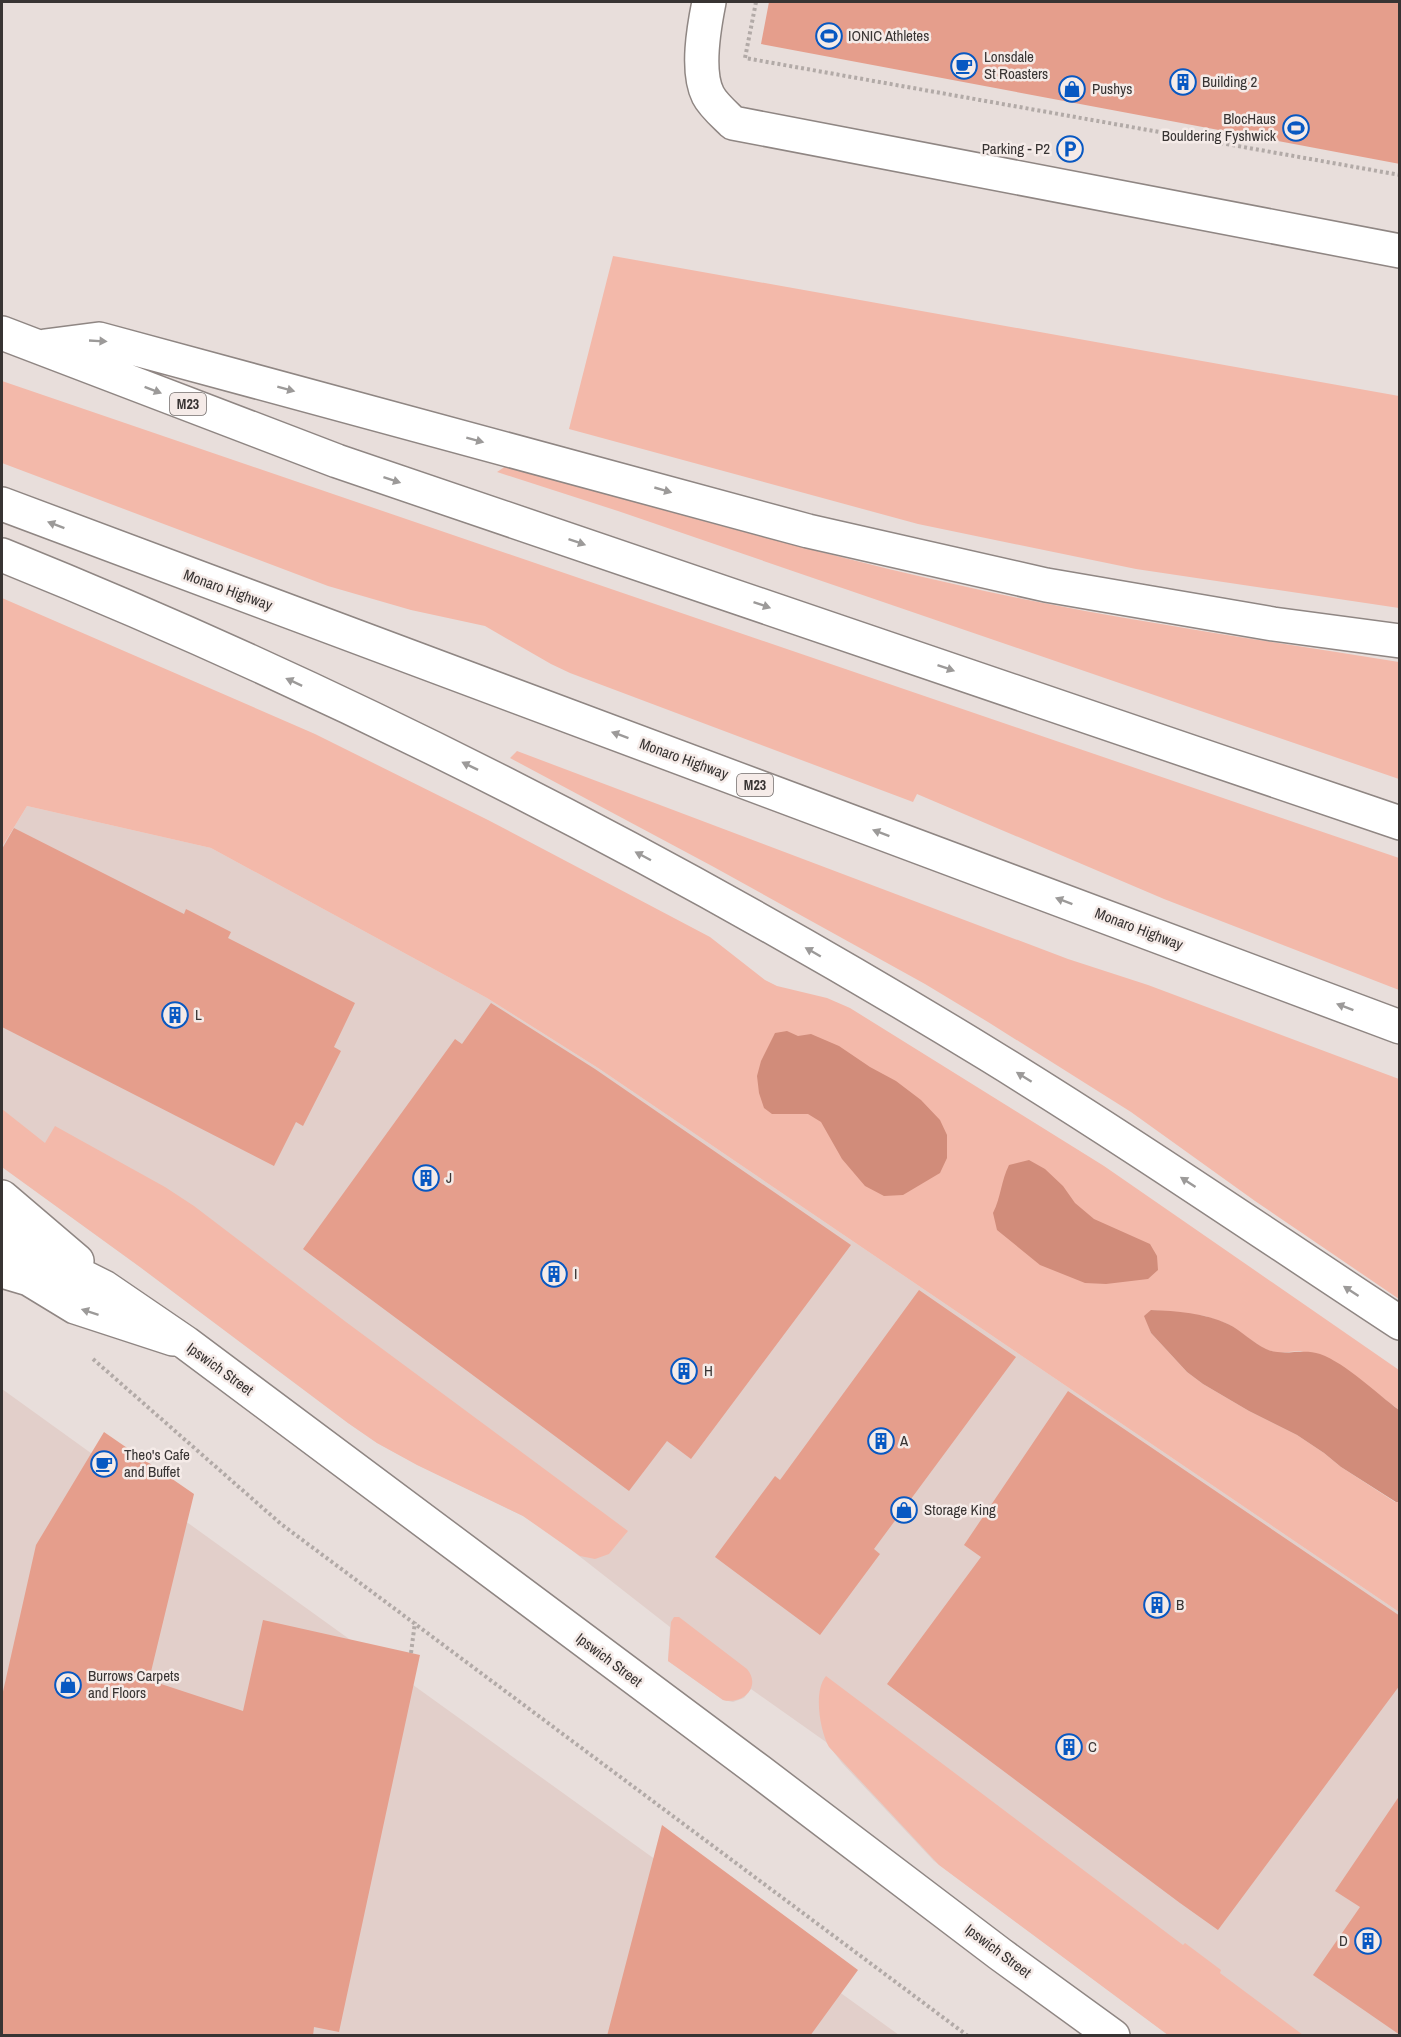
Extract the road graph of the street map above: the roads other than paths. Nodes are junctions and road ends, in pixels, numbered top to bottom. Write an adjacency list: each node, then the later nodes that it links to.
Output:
1 (709, 2): 2 (main road)
2 (1400, 251)
3 (2, 333): 4 (main road, M23)
4 (40, 346): 7 (main road, one-way to 7); 8 (main road, M23, one-way to 8)
5 (2, 504): 9 (main road, Monaro Highway / M23, one-way to 5)
6 (2, 555): 14 (main road, one-way to 6)
7 (1400, 641)
8 (1400, 823)
9 (1400, 1027)
10 (2, 1197): 13 (main road, Ipswich Street)
11 (2, 1236): 13 (main road, Ipswich Street)
12 (2, 1271): 15 (main road, one-way to 12)
13 (104, 1287): 15 (main road, Ipswich Street)
14 (1400, 1323)
15 (186, 1343): 16 (main road, Ipswich Street)
16 (1113, 2036)

